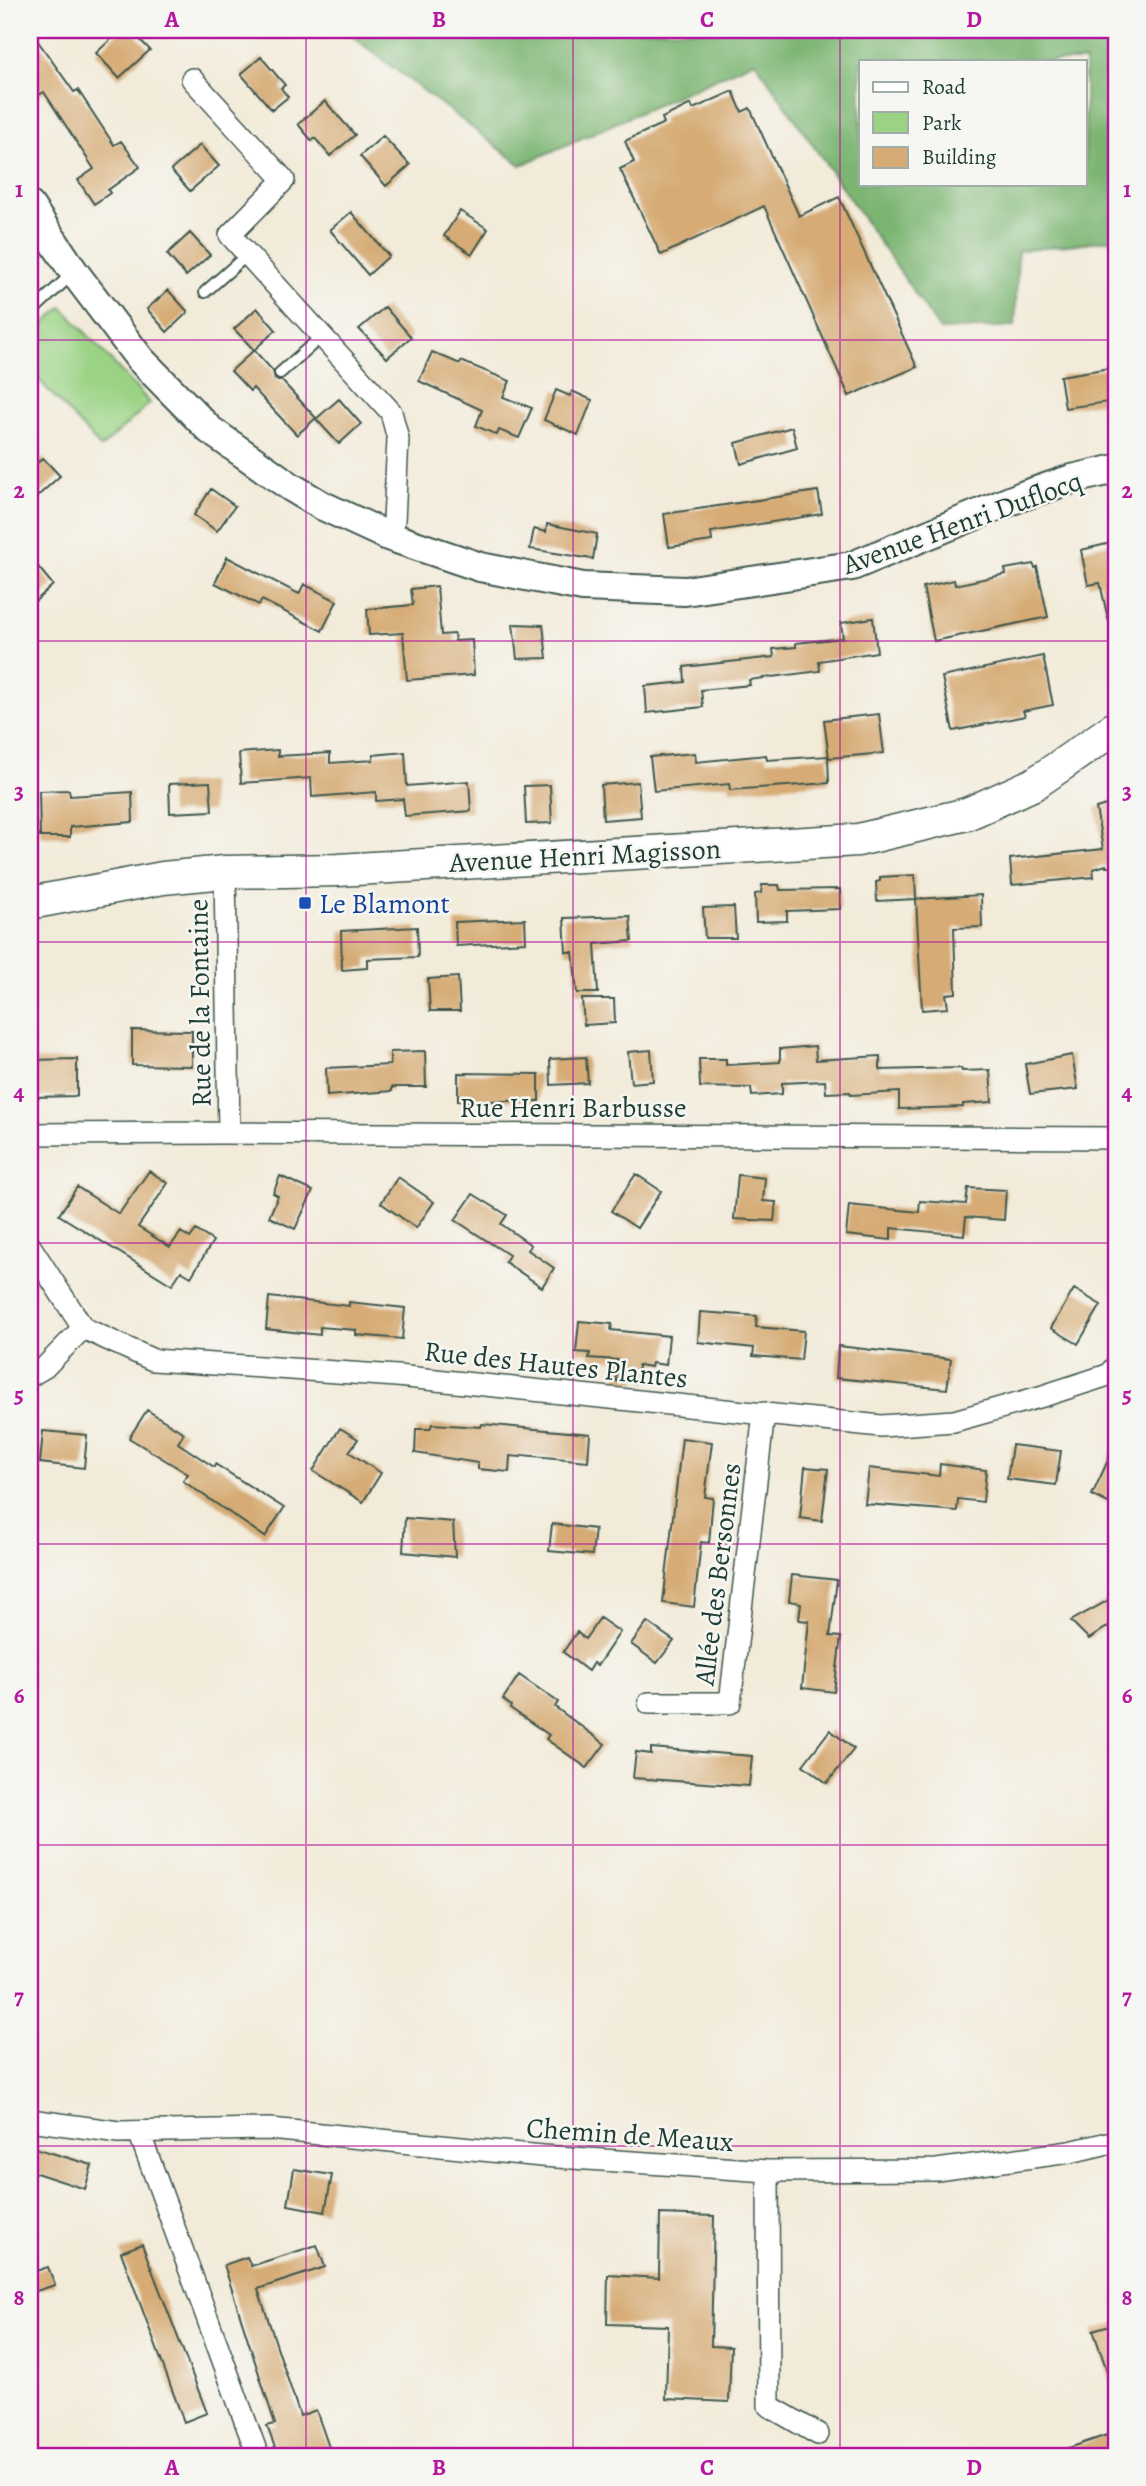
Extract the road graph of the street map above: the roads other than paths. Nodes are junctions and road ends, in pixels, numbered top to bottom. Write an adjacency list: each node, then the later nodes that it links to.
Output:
1 (192, 79): 3 (street)
2 (30, 206): 4 (street, Avenue Henri Duflocq)
3 (248, 254): 5 (lane); 7 (street)
4 (74, 272): 6 (lane); 10 (street, Avenue Henri Duflocq)
5 (205, 292)
6 (30, 313)
7 (322, 336): 8 (lane); 10 (street)
8 (280, 373)
9 (1116, 469): 10 (street, Avenue Henri Duflocq)
10 (388, 536)
11 (1116, 727): 12 (main road, Avenue Henri Magisson)
12 (225, 872): 13 (main road, Avenue Henri Magisson); 14 (street, Rue de la Fontaine)
13 (30, 903)
14 (229, 1133): 15 (street, Rue Henri Barbusse); 16 (street, Rue Henri Barbusse)
15 (30, 1134)
16 (1116, 1138)
17 (30, 1246): 18 (street)
18 (83, 1328): 19 (street); 21 (street, Rue des Hautes Plantes)
19 (30, 1376)
20 (1113, 1376): 21 (street, Rue des Hautes Plantes)
21 (764, 1413): 22 (street, Allée des Bersonnes)
22 (649, 1703)
23 (30, 2120): 24 (street, Chemin de Meaux)
24 (139, 2132): 26 (street, Chemin de Meaux); 28 (street)
25 (1116, 2141): 26 (street, Chemin de Meaux)
26 (768, 2171): 27 (street)
27 (818, 2434)
28 (258, 2456)

